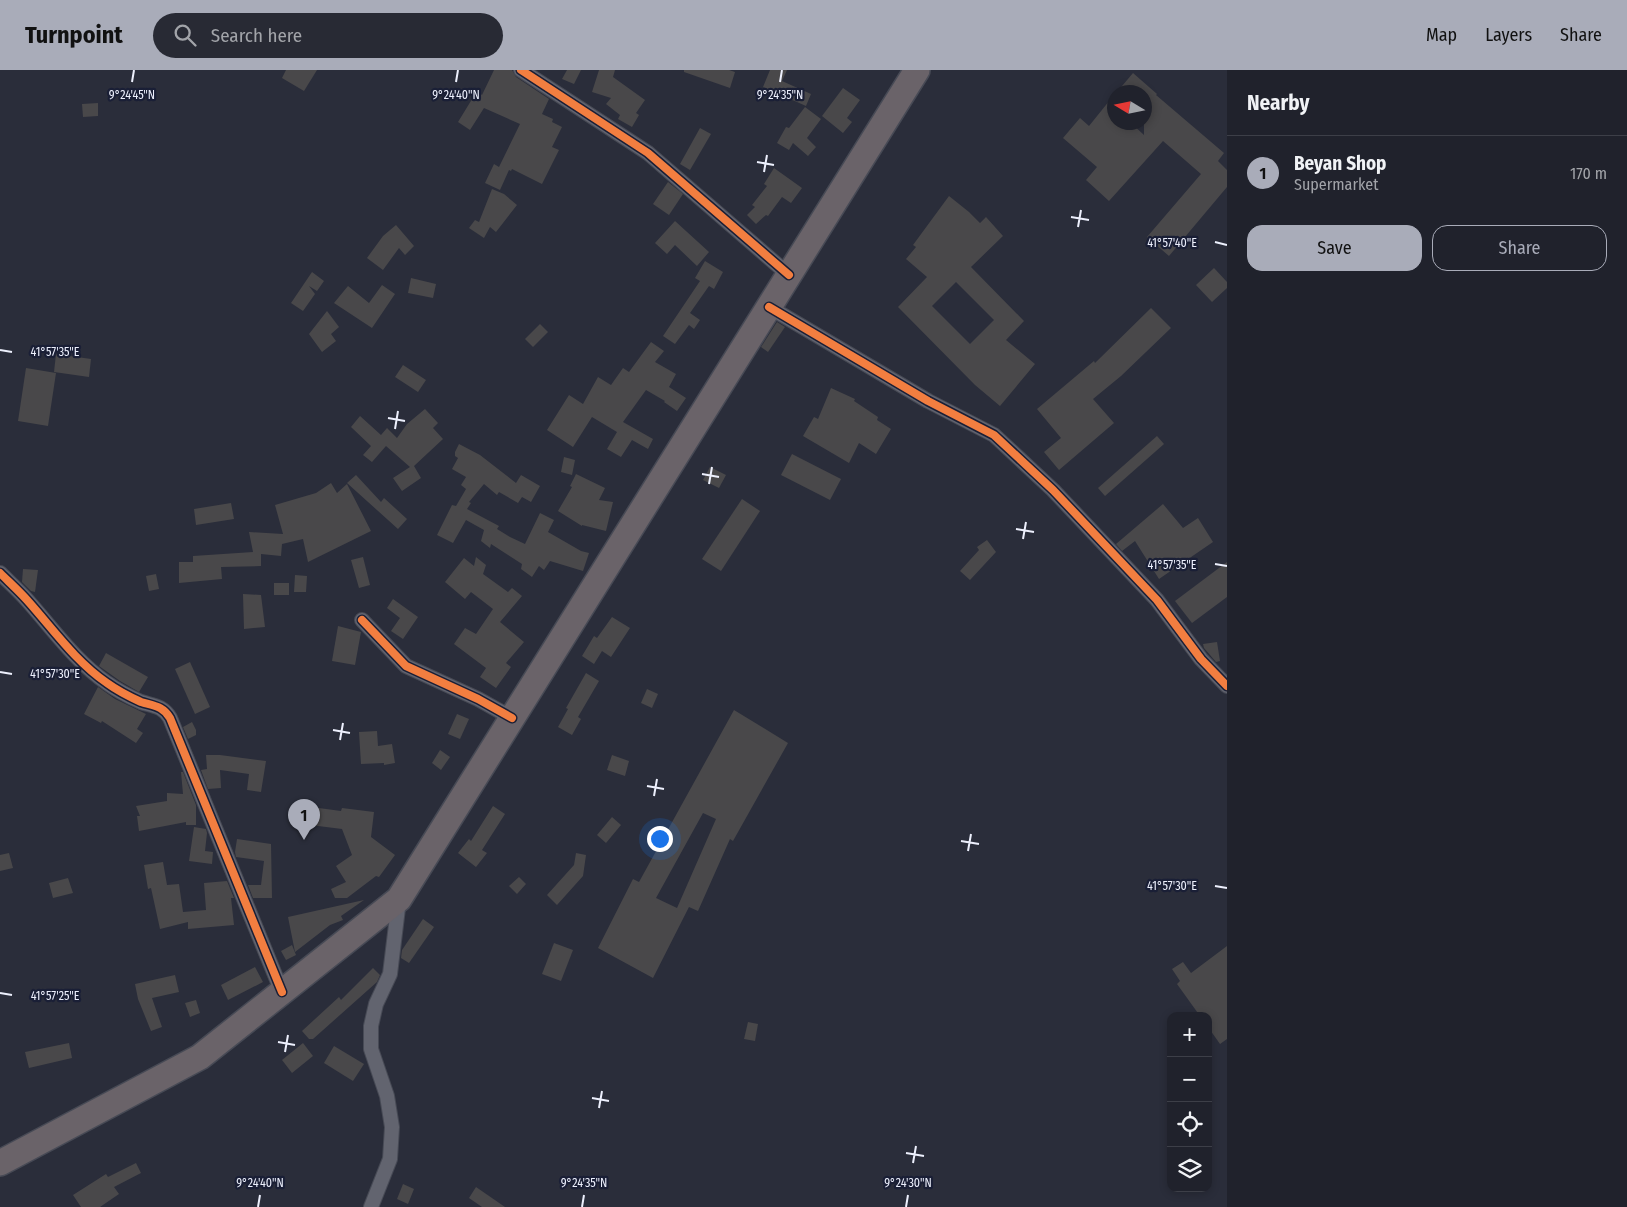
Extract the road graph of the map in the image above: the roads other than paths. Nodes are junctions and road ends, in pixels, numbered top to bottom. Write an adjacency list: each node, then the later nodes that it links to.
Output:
1 (521, 70): 3 (street)
2 (917, 70): 3 (highway)
3 (789, 275): 4 (highway)
4 (769, 306): 7 (street); 8 (highway)
5 (0, 573): 10 (street)
6 (362, 620): 8 (street)
7 (1227, 686)
8 (512, 718): 9 (highway)
9 (399, 899): 10 (highway); 12 (street)
10 (282, 992): 11 (highway)
11 (0, 1163)
12 (371, 1207)

